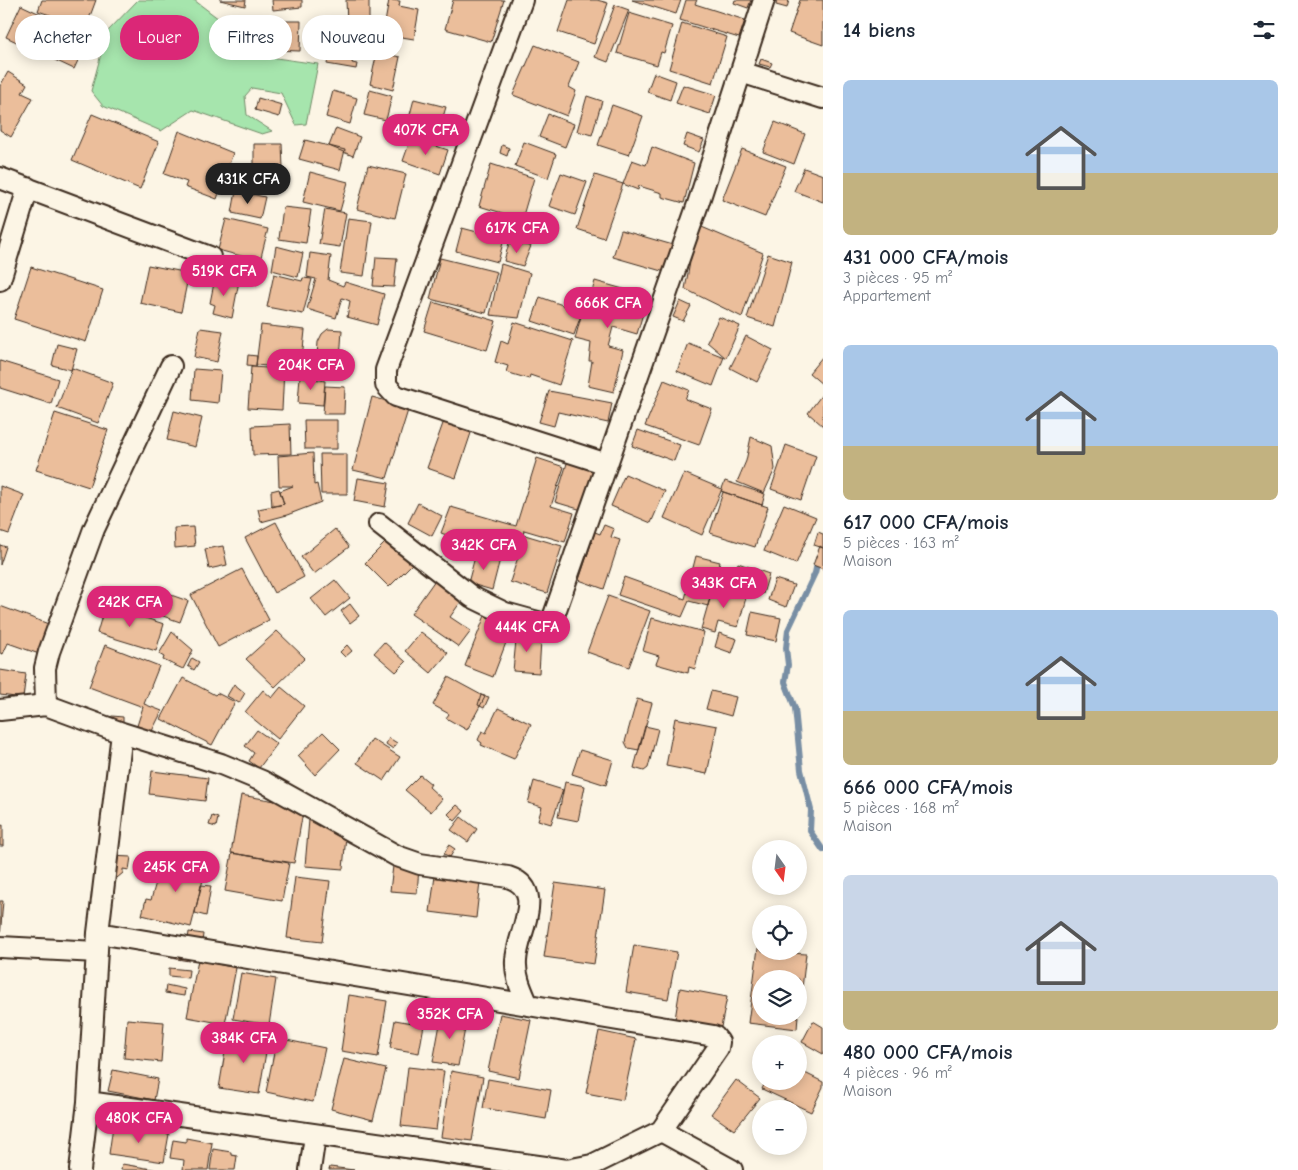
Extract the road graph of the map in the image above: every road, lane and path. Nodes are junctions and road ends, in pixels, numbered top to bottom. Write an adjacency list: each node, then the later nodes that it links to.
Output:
1 (522, 0): 10 (street)
2 (764, 0): 3 (street)
3 (741, 72): 4 (street); 10 (street)
4 (823, 98)
5 (0, 178): 6 (street)
6 (28, 188): 7 (street); 8 (street)
7 (210, 257)
8 (0, 280)
9 (171, 366): 12 (street)
10 (607, 464): 11 (street)
11 (379, 524)
12 (46, 705): 13 (street); 14 (street)
13 (0, 710)
14 (122, 733): 15 (street); 17 (street)
15 (97, 942): 16 (street); 17 (street); 18 (street)
16 (0, 947)
17 (528, 1005): 19 (street)
18 (88, 1102): 20 (street); 21 (street)
19 (661, 1131): 20 (street); 23 (street)
20 (315, 1136): 22 (street)
21 (80, 1170)
22 (310, 1170)
23 (732, 1170)

